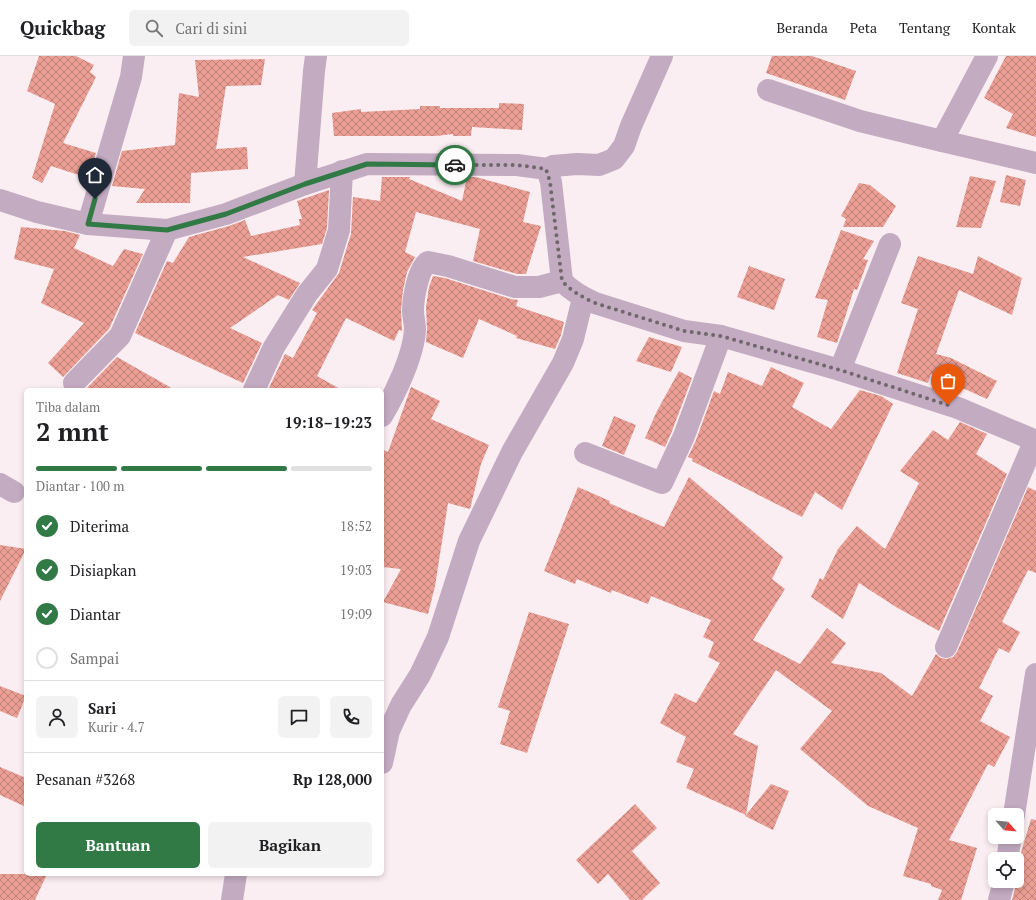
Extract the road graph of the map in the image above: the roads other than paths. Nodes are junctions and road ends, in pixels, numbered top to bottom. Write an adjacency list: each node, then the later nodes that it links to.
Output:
1 (134, 56): 12 (street)
2 (316, 56): 10 (street)
3 (662, 56): 8 (street)
4 (987, 56): 6 (street)
5 (768, 90): 6 (street)
6 (942, 141): 7 (street)
7 (1036, 163)
8 (546, 169): 9 (street); 15 (street)
9 (342, 171): 10 (street); 20 (street)
10 (305, 184): 13 (street)
11 (0, 200): 12 (street)
12 (88, 224): 13 (street)
13 (167, 230): 19 (street)
14 (890, 244): 18 (street)
15 (562, 281): 16 (street); 21 (street)
16 (583, 298): 17 (street); 26 (street)
17 (721, 336): 18 (street); 23 (street)
18 (840, 370): 22 (street)
19 (74, 383)
20 (255, 388)
21 (384, 412)
22 (1035, 441): 24 (street)
23 (585, 453)
24 (946, 647)
25 (1036, 674): 27 (street)
26 (384, 754)
27 (1015, 808)
28 (236, 876): 30 (street)
29 (1002, 888): 31 (street)
30 (232, 900)
31 (999, 900)

